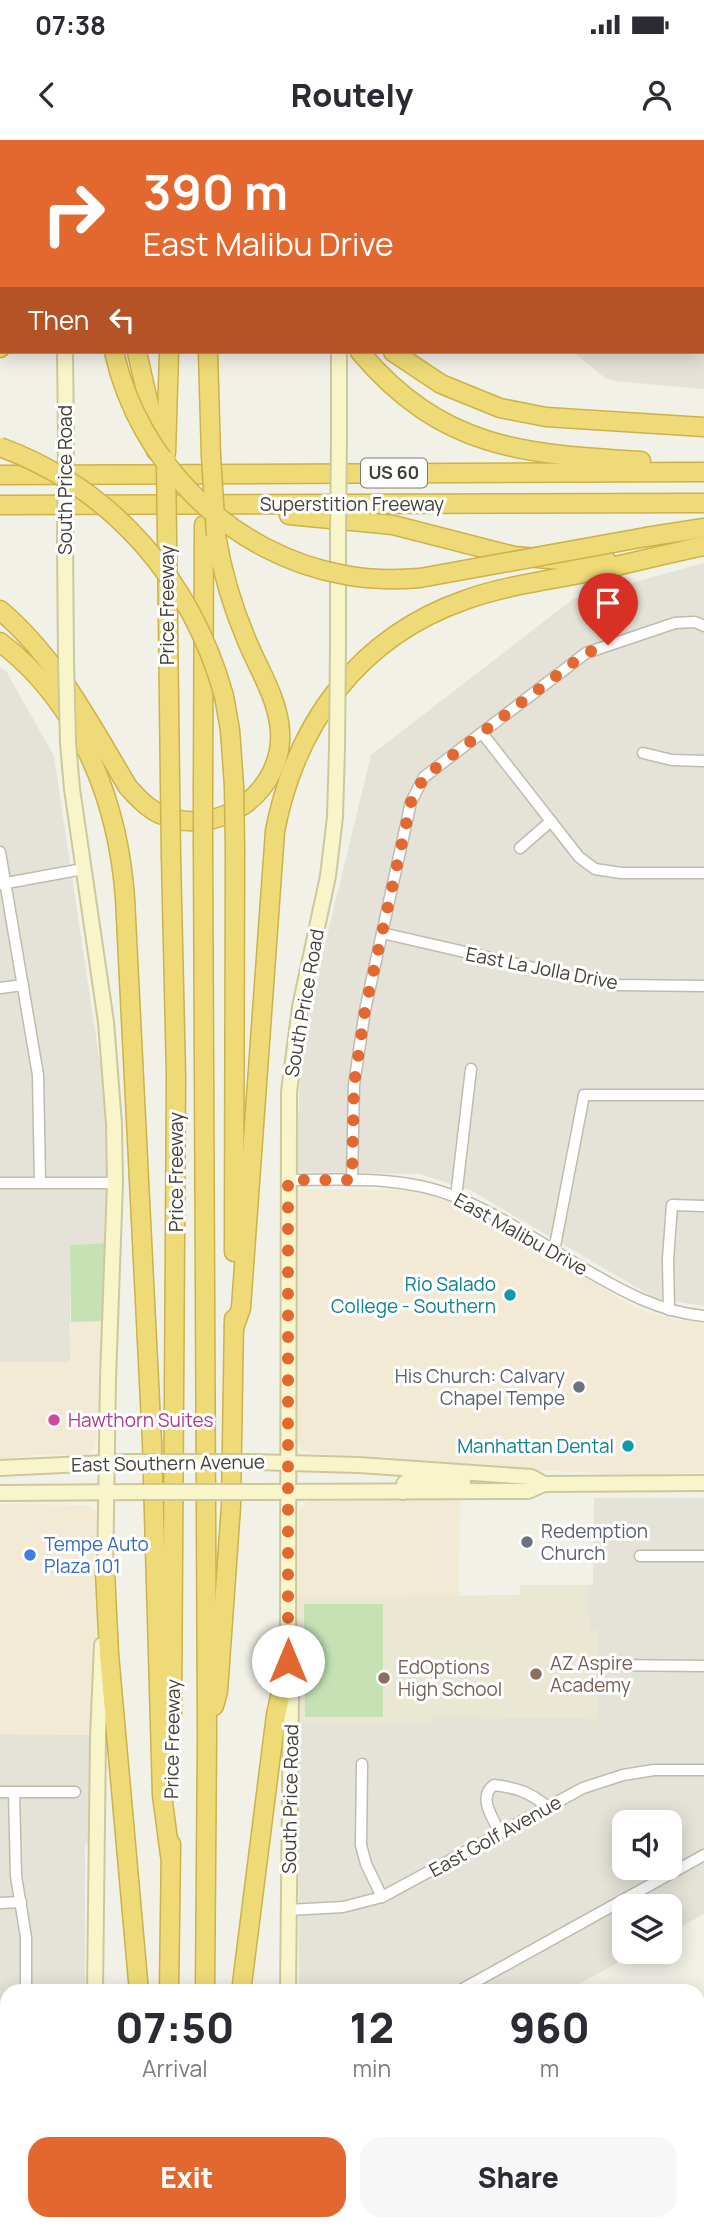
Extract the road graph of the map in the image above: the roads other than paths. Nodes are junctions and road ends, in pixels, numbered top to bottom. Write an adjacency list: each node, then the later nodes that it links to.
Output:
1 (65, 354): 33 (main road, South Price Road, bridge)
2 (115, 354): 20 (highway, bridge)
3 (138, 354): 11 (highway)
4 (169, 354): 11 (highway, Price Freeway)
5 (207, 354): 21 (highway, Price Freeway)
6 (339, 354): 42 (main road, South Price Road, bridge)
7 (362, 354): 12 (highway)
8 (396, 354): 9 (highway)
9 (704, 427)
10 (0, 447): 52 (highway, bridge)
11 (161, 457): 75 (highway, Price Freeway, bridge)
12 (704, 462)
13 (0, 466): 16 (highway)
14 (704, 472): 16 (highway, Superstition Freeway / US 60)
15 (0, 475): 16 (highway, Superstition Freeway / US 60)
16 (85, 475)
17 (704, 503): 18 (highway, Superstition Freeway / US 60)
18 (135, 504): 19 (highway, Superstition Freeway / US 60); 23 (highway)
19 (0, 505)
20 (704, 528)
21 (210, 530): 24 (highway); 67 (highway, Price Freeway, bridge)
22 (704, 546): 23 (highway)
23 (680, 551): 52 (highway)
24 (0, 610)
25 (704, 626): 27 (street)
26 (0, 642): 75 (highway)
27 (482, 733): 30 (street); 36 (street)
28 (643, 753): 29 (street)
29 (704, 761)
30 (551, 821): 31 (street); 34 (street)
31 (520, 848)
32 (0, 852): 35 (street)
33 (83, 869): 35 (street); 46 (main road, South Price Road)
34 (704, 873)
35 (3, 884): 37 (street)
36 (382, 933): 38 (street, East La Jolla Drive); 43 (street)
37 (23, 985): 39 (street); 45 (street)
38 (704, 986)
39 (0, 988)
40 (471, 1069): 47 (street)
41 (704, 1095): 49 (street)
42 (288, 1180): 43 (street, East Malibu Drive); 54 (main road, South Price Road)
43 (352, 1180): 47 (street, East Malibu Drive)
44 (0, 1183): 45 (street)
45 (40, 1183): 46 (street)
46 (115, 1183): 53 (main road, South Price Road)
47 (456, 1197): 49 (street, East Malibu Drive)
48 (704, 1206): 50 (street)
49 (554, 1251): 50 (street, East Malibu Drive)
50 (669, 1310): 51 (street, East Malibu Drive)
51 (704, 1316)
52 (234, 1328): 67 (highway)
53 (106, 1462): 54 (main road, East Southern Avenue, bridge); 55 (main road, East Southern Avenue); 60 (main road, South Price Road)
54 (288, 1462): 56 (main road, East Southern Avenue); 58 (main road, South Price Road)
55 (0, 1468)
56 (538, 1480): 57 (main road, East Southern Avenue); 58 (main road, East Southern Avenue)
57 (704, 1483)
58 (289, 1492): 60 (main road, East Southern Avenue, bridge); 64 (main road, South Price Road)
59 (0, 1493): 60 (main road, East Southern Avenue)
60 (106, 1493): 63 (main road, South Price Road)
61 (640, 1556): 62 (street)
62 (704, 1556)
63 (105, 1571): 82 (main road, South Price Road); 83 (highway)
64 (288, 1661): 80 (main road, South Price Road); 86 (highway)
65 (603, 1665): 66 (street)
66 (704, 1666)
67 (207, 1737): 85 (highway, Price Freeway)
68 (362, 1764): 77 (street)
69 (704, 1770): 73 (street, East Golf Avenue)
70 (0, 1792): 72 (street)
71 (75, 1792): 72 (street)
72 (14, 1793): 79 (street)
73 (548, 1807): 74 (street, East Golf Avenue); 74 (street)
74 (500, 1833): 77 (street, East Golf Avenue)
75 (170, 1855): 84 (highway, Price Freeway)
76 (704, 1855): 88 (street)
77 (382, 1897): 80 (street, East Golf Avenue)
78 (0, 1902): 79 (street)
79 (21, 1902): 81 (street)
80 (288, 1910): 87 (main road, South Price Road)
81 (26, 1984)
82 (96, 1984)
83 (138, 1984)
84 (169, 1984)
85 (205, 1984)
86 (241, 1984)
87 (288, 1984)
88 (471, 1984)

